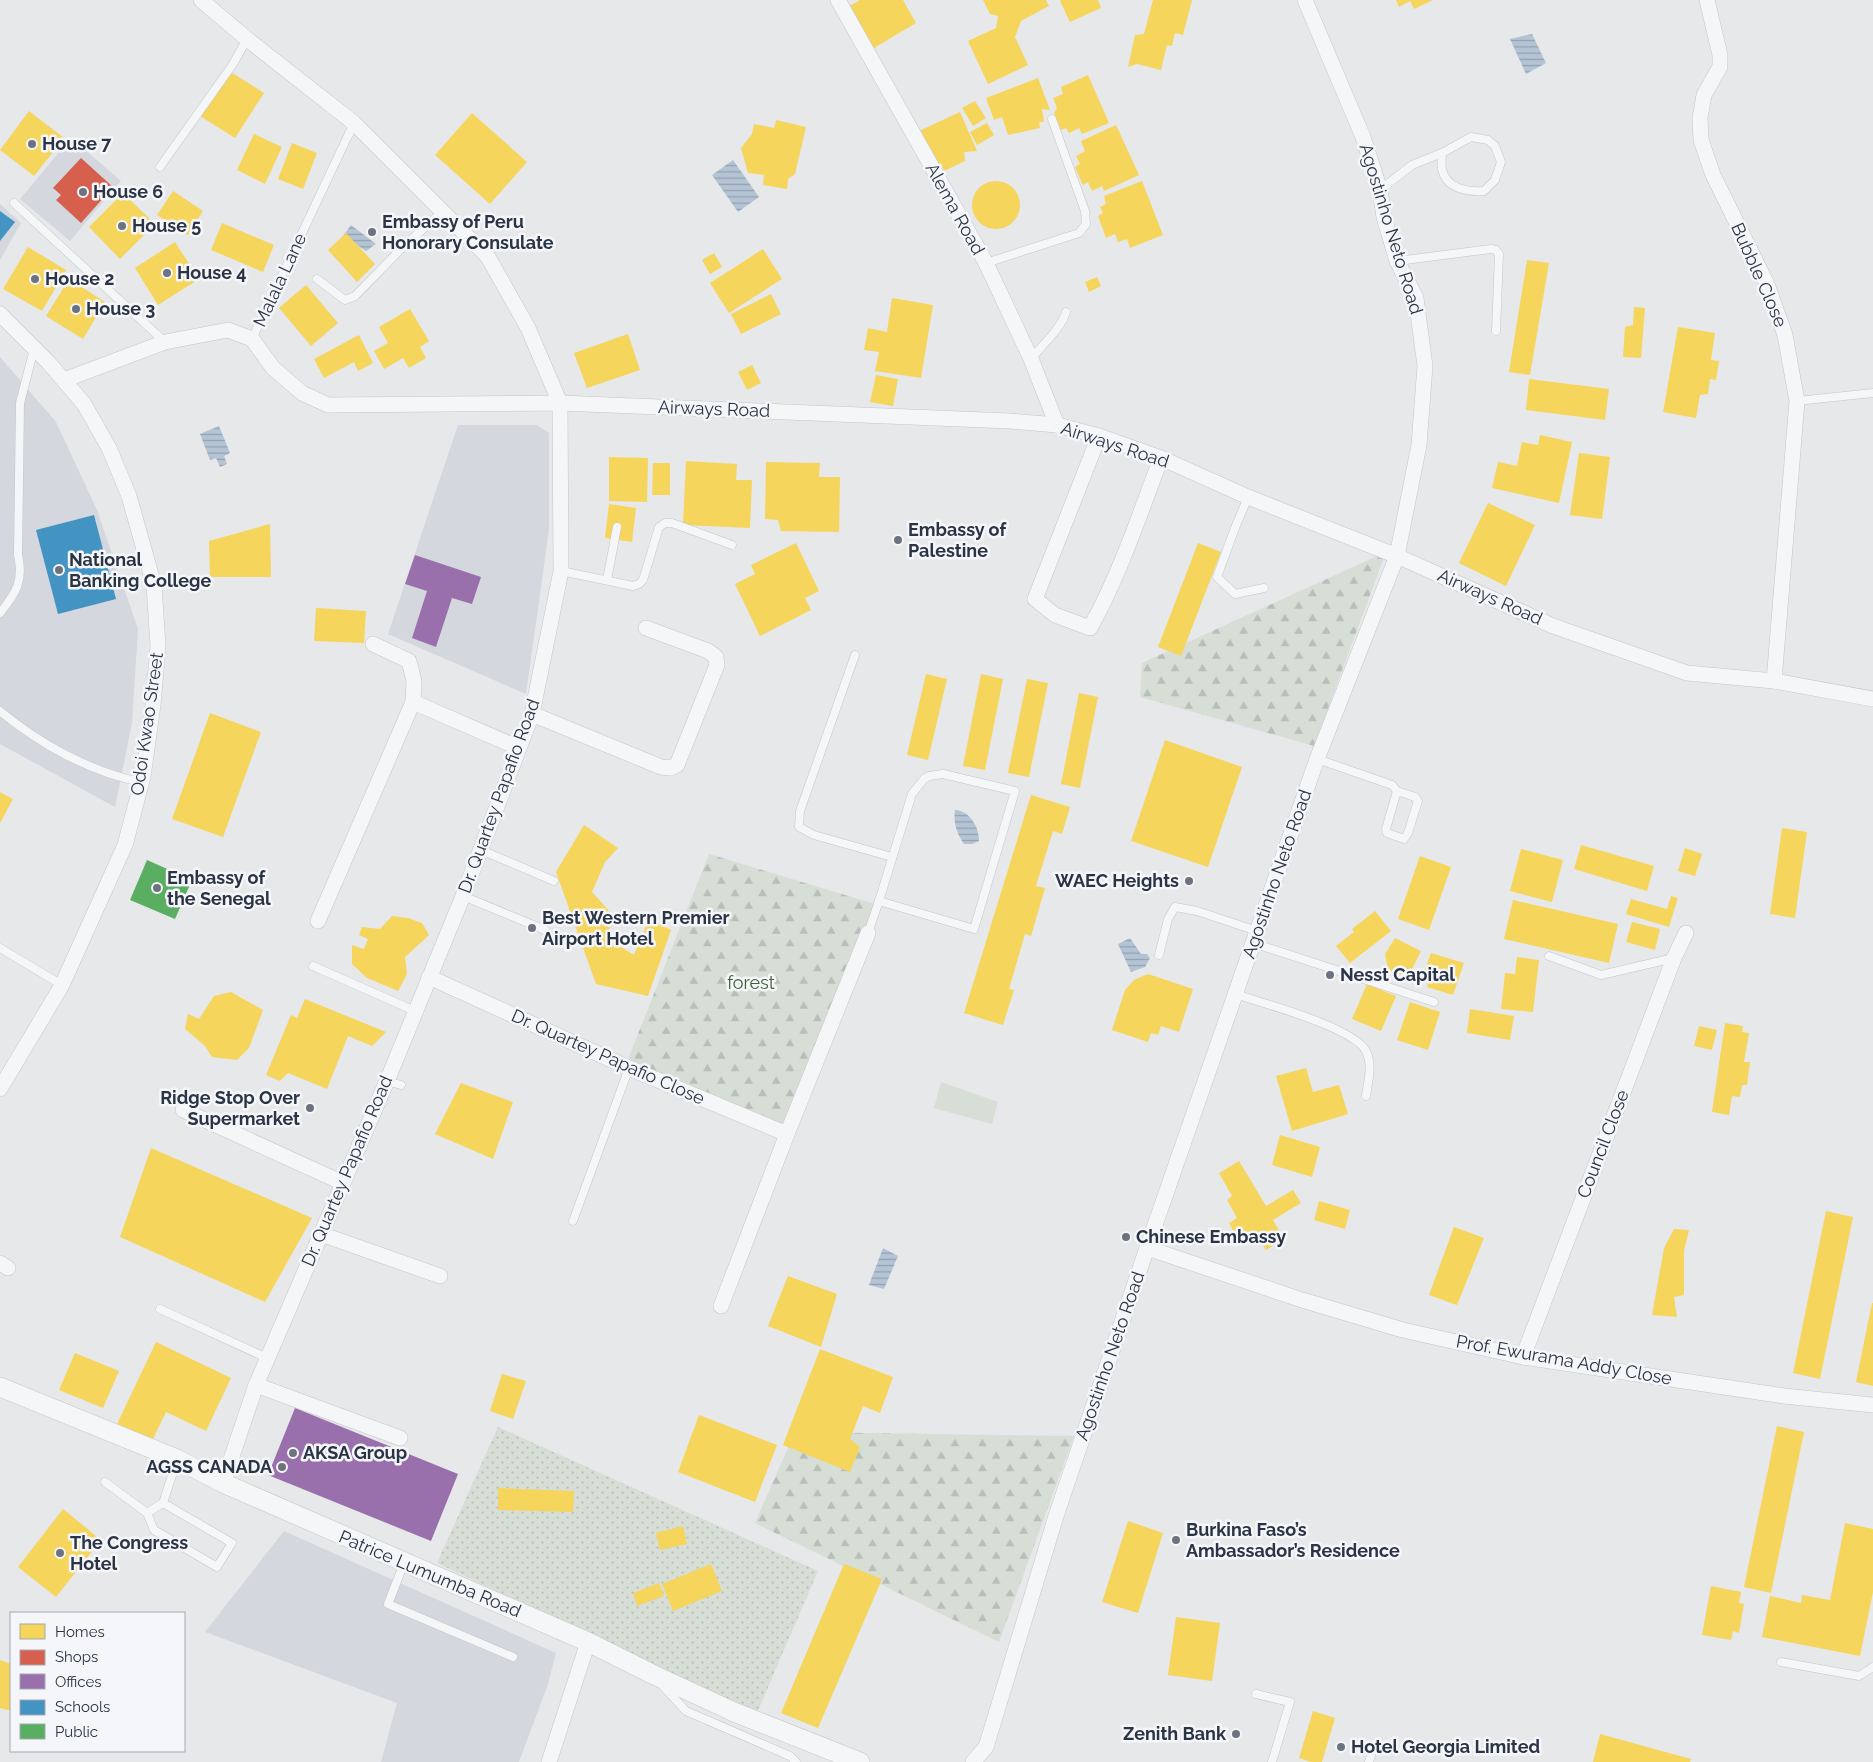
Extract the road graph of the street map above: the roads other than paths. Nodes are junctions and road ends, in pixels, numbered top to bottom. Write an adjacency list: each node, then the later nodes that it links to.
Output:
1 (201, 0): 5 (street, Dr. Quartey Papafio Road)
2 (838, 0): 14 (street, Alema Road)
3 (1305, 0): 10 (street, Agostinho Neto Road)
4 (1707, 0): 25 (street, Bubble Close)
5 (248, 39): 7 (street, Dr. Quartey Papafio Road); 9 (lane)
6 (1052, 119): 14 (lane)
7 (354, 123): 12 (street, Dr. Quartey Papafio Road); 19 (lane, Malala Lane)
8 (1442, 153): 8 (lane); 10 (lane)
9 (160, 167)
10 (1380, 190): 13 (street, Agostinho Neto Road)
11 (14, 203): 20 (lane)
12 (443, 211): 15 (lane); 26 (street, Dr. Quartey Papafio Road)
13 (1397, 261): 18 (lane); 33 (street, Agostinho Neto Road)
14 (986, 264): 22 (street, Alema Road)
15 (317, 279)
16 (1066, 312): 22 (lane)
17 (0, 314): 21 (street, Odoi Kwao Street)
18 (1496, 331)
19 (252, 339): 20 (street, Malala Lane); 26 (street, Airways Road)
20 (165, 342): 23 (street, Malala Lane)
21 (34, 349): 23 (street, Odoi Kwao Street); 37 (lane)
22 (1031, 359): 27 (street, Alema Road)
23 (64, 380): 48 (street, Odoi Kwao Street)
24 (1873, 393): 25 (lane)
25 (1797, 401): 41 (street, Bubble Close)
26 (560, 403): 27 (street, Airways Road); 34 (street, Dr. Quartey Papafio Road)
27 (1057, 425): 28 (street, Airways Road)
28 (1099, 436): 29 (street, Airways Road); 29 (street)
29 (1161, 458): 30 (street, Airways Road)
30 (1248, 497): 33 (street, Airways Road); 36 (lane)
31 (617, 527): 35 (lane)
32 (732, 545): 35 (lane)
33 (1397, 556): 41 (street, Airways Road); 47 (street, Agostinho Neto Road)
34 (561, 571): 35 (lane); 45 (street, Dr. Quartey Papafio Road)
35 (606, 580)
36 (1264, 588)
37 (0, 613)
38 (646, 628): 45 (street)
39 (373, 644): 43 (street)
40 (855, 655): 51 (lane)
41 (1774, 681): 42 (street, Airways Road)
42 (1873, 699)
43 (412, 702): 46 (street); 55 (street)
44 (0, 711): 48 (lane)
45 (532, 714): 46 (street, Dr. Quartey Papafio Road)
46 (519, 748): 50 (street, Dr. Quartey Papafio Road)
47 (1316, 759): 49 (lane); 59 (street, Agostinho Neto Road)
48 (141, 782): 66 (street, Odoi Kwao Street)
49 (1397, 791): 49 (lane)
50 (480, 850): 52 (lane); 53 (street, Dr. Quartey Papafio Road)
51 (892, 857): 54 (lane); 54 (lane)
52 (554, 881)
53 (463, 896): 56 (lane); 65 (street, Dr. Quartey Papafio Road)
54 (879, 901): 57 (lane)
55 (318, 921)
56 (545, 930)
57 (868, 933): 74 (street)
58 (1686, 933): 63 (street, Council Close)
59 (1255, 937): 61 (lane); 67 (street, Agostinho Neto Road); 68 (lane)
60 (0, 948): 66 (lane)
61 (1159, 955)
62 (1548, 956): 63 (lane)
63 (1674, 958): 82 (street, Council Close)
64 (312, 966): 69 (lane)
65 (429, 977): 69 (street, Dr. Quartey Papafio Road); 70 (street, Dr. Quartey Papafio Close)
66 (62, 985): 71 (street, Odoi Kwao Street)
67 (1235, 994): 72 (lane); 78 (street, Agostinho Neto Road)
68 (1434, 1002)
69 (415, 1011): 75 (street, Dr. Quartey Papafio Road)
70 (629, 1068): 74 (street, Dr. Quartey Papafio Close); 76 (lane)
71 (0, 1089)
72 (1366, 1096)
73 (183, 1110): 75 (street)
74 (787, 1134): 80 (street)
75 (343, 1183): 77 (street, Dr. Quartey Papafio Road)
76 (573, 1221)
77 (320, 1234): 79 (street); 83 (street, Dr. Quartey Papafio Road)
78 (1147, 1248): 82 (street, Prof. Ewurama Addy Close); 100 (street, Agostinho Neto Road)
79 (440, 1276)
80 (721, 1306)
81 (160, 1309): 83 (lane)
82 (1523, 1357): 86 (street, Prof. Ewurama Addy Close)
83 (268, 1358): 84 (street, Dr. Quartey Papafio Road)
84 (256, 1385): 87 (street); 90 (street, Dr. Quartey Papafio Road)
85 (0, 1387): 88 (street, Patrice Lumumba Road)
86 (1873, 1405)
87 (400, 1438)
88 (177, 1459): 90 (street, Patrice Lumumba Road); 91 (lane)
89 (105, 1482): 92 (lane)
90 (223, 1483): 93 (street, Patrice Lumumba Road)
91 (163, 1503): 92 (lane); 92 (lane)
92 (147, 1513)
93 (404, 1563): 94 (street, Patrice Lumumba Road); 95 (lane)
94 (588, 1642): 98 (street, Patrice Lumumba Road); 102 (street)
95 (513, 1658)
96 (1781, 1662): 97 (lane)
97 (1873, 1667)
98 (654, 1675): 103 (lane); 104 (street, Patrice Lumumba Road)
99 (1256, 1694): 107 (lane)
100 (986, 1747): 105 (street, Agostinho Neto Road); 106 (street, Agostinho Neto Road)
101 (1373, 1749): 108 (lane)
102 (549, 1762)
103 (796, 1762)
104 (860, 1762)
105 (973, 1762)
106 (988, 1762)
107 (1272, 1762)
108 (1369, 1762)

